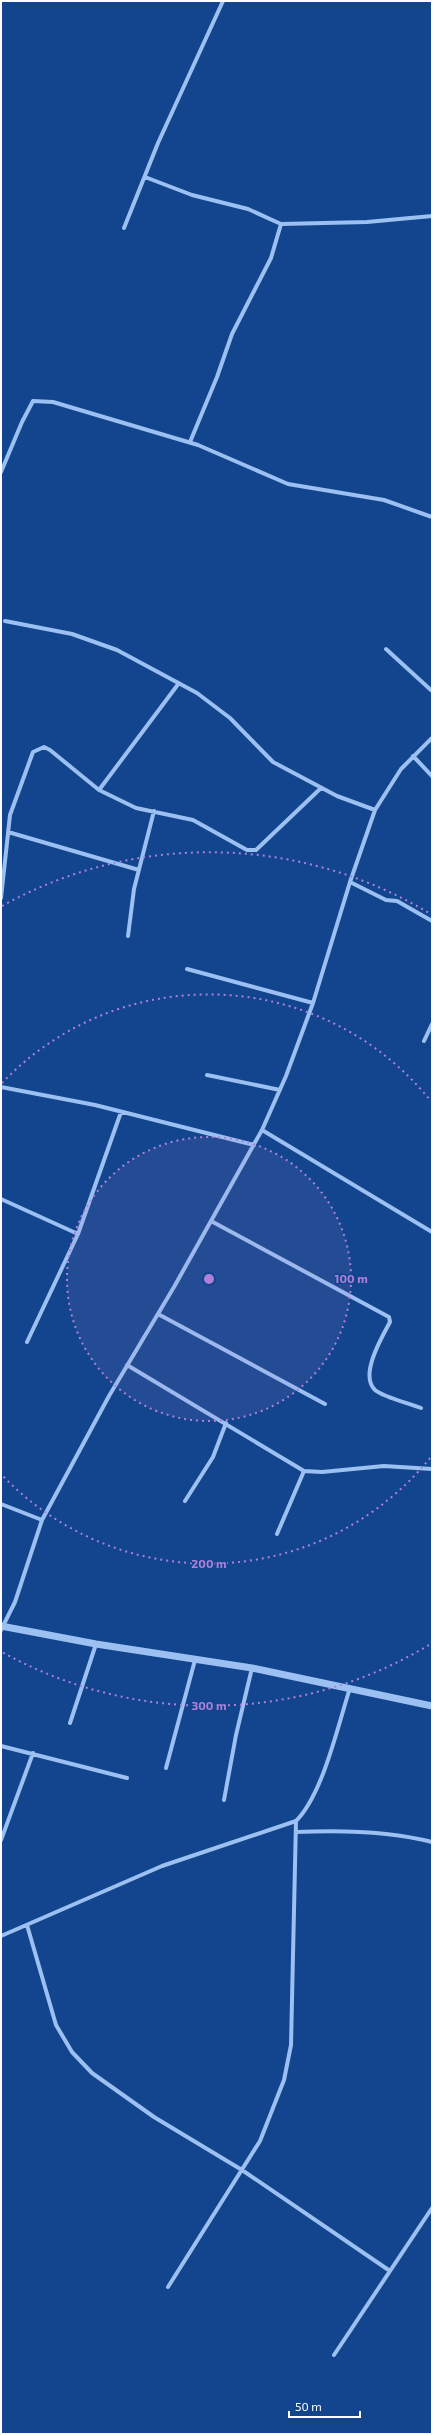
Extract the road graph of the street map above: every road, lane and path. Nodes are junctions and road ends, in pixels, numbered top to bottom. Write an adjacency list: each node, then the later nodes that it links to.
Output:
1 (223, 1): 2 (street)
2 (145, 177): 4 (street); 5 (street)
3 (432, 216): 4 (street)
4 (282, 224): 6 (street)
5 (124, 228)
6 (190, 442): 7 (street); 8 (street)
7 (1, 470)
8 (432, 517)
9 (5, 620): 11 (street)
10 (386, 649): 12 (street)
11 (179, 683): 16 (street); 17 (street)
12 (432, 691)
13 (432, 738): 14 (street)
14 (412, 756): 15 (street); 18 (street)
15 (432, 776)
16 (321, 788): 18 (street); 19 (street)
17 (99, 790): 19 (street); 20 (street)
18 (375, 810): 22 (street)
19 (154, 811): 21 (street)
20 (8, 832): 21 (street); 23 (street)
21 (139, 870): 25 (street)
22 (350, 882): 24 (street); 27 (street)
23 (1, 898)
24 (432, 921)
25 (128, 936)
26 (187, 969): 27 (street)
27 (313, 1003): 32 (street)
28 (432, 1024): 29 (street)
29 (424, 1041)
30 (207, 1075): 32 (street)
31 (1, 1087): 33 (street)
32 (280, 1090): 34 (street)
33 (121, 1112): 35 (street); 39 (street)
34 (262, 1130): 35 (street); 38 (street)
35 (254, 1144): 37 (street)
36 (1, 1199): 39 (street)
37 (211, 1221): 40 (street); 44 (street)
38 (432, 1232)
39 (78, 1234): 41 (street)
40 (158, 1314): 42 (street); 43 (street)
41 (27, 1342)
42 (127, 1365): 45 (street); 50 (street)
43 (325, 1404)
44 (421, 1408)
45 (226, 1423): 47 (street); 48 (street)
46 (432, 1469): 47 (street)
47 (304, 1471): 51 (street)
48 (185, 1501)
49 (1, 1504): 50 (street)
50 (42, 1520): 52 (street)
51 (277, 1534)
52 (2, 1628): 53 (street)
53 (96, 1644): 54 (street); 58 (street)
54 (195, 1660): 55 (street); 61 (street)
55 (252, 1668): 56 (street); 63 (street)
56 (350, 1687): 57 (street); 64 (street)
57 (432, 1706)
58 (70, 1723)
59 (1, 1746): 60 (street)
60 (33, 1753): 62 (street); 66 (street)
61 (166, 1768)
62 (127, 1778)
63 (224, 1800)
64 (296, 1821): 65 (street); 68 (street)
65 (296, 1832): 67 (street); 70 (street)
66 (1, 1840)
67 (432, 1842)
68 (27, 1925): 69 (street); 70 (street)
69 (1, 1936)
70 (242, 2170): 72 (street); 73 (street)
71 (432, 2208): 72 (street)
72 (390, 2271): 74 (street)
73 (168, 2287)
74 (334, 2355)

